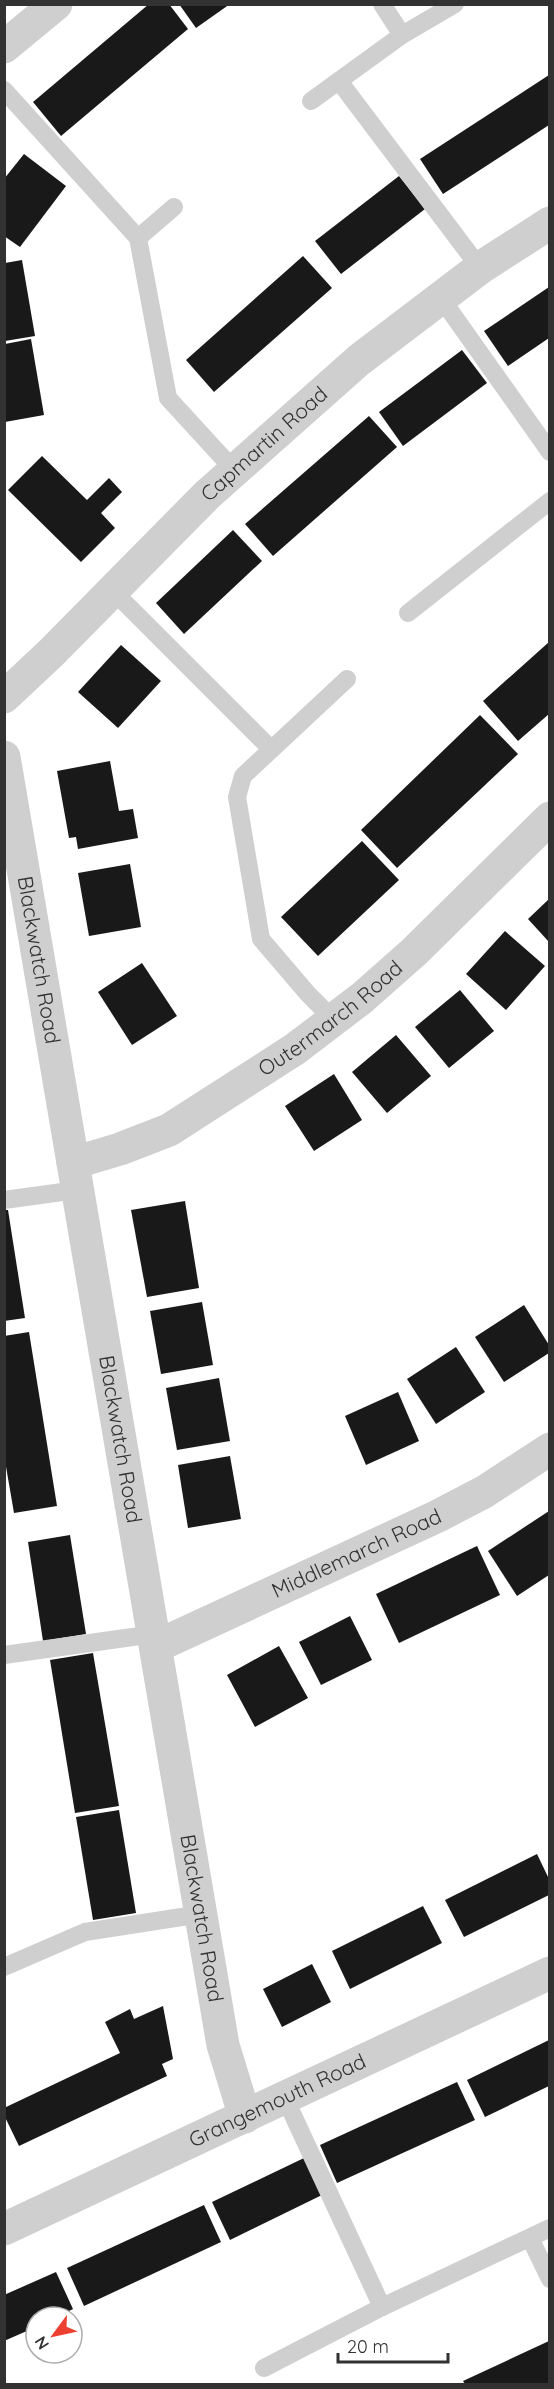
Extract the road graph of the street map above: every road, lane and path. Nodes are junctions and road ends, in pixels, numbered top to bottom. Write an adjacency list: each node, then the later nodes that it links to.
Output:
1 (56, 4): 5 (street)
2 (382, 4): 4 (lane)
3 (455, 4): 4 (lane)
4 (402, 35): 6 (lane)
5 (5, 45)
6 (339, 81): 8 (lane); 12 (lane)
7 (4, 90): 11 (lane)
8 (311, 100)
9 (174, 207): 11 (lane)
10 (549, 223): 12 (street, Capmartin Road)
11 (138, 238): 15 (lane)
12 (480, 268): 13 (street, Capmartin Road)
13 (441, 298): 14 (lane); 15 (street, Capmartin Road)
14 (549, 452)
15 (234, 470): 17 (street, Capmartin Road)
16 (549, 501): 18 (lane)
17 (112, 590): 20 (street, Capmartin Road); 21 (lane)
18 (408, 613)
19 (347, 679): 21 (lane)
20 (4, 697)
21 (271, 749): 24 (lane)
22 (4, 757): 25 (street, Blackwatch Road)
23 (549, 818): 24 (street, Outermarch Road)
24 (333, 1019): 25 (street, Outermarch Road)
25 (75, 1176): 26 (lane); 28 (street, Blackwatch Road)
26 (4, 1200)
27 (549, 1449): 28 (street, Middlemarch Road)
28 (156, 1640): 29 (lane); 30 (street, Blackwatch Road)
29 (4, 1655)
30 (201, 1914): 31 (lane); 34 (street, Blackwatch Road)
31 (4, 1967)
32 (549, 1973): 33 (street, Grangemouth Road)
33 (285, 2098): 34 (street, Grangemouth Road); 39 (lane)
34 (245, 2117): 36 (street, Grangemouth Road)
35 (549, 2228): 37 (lane)
36 (4, 2229)
37 (530, 2238): 38 (lane); 39 (lane)
38 (549, 2279)
39 (382, 2307): 40 (lane)
40 (264, 2368)

